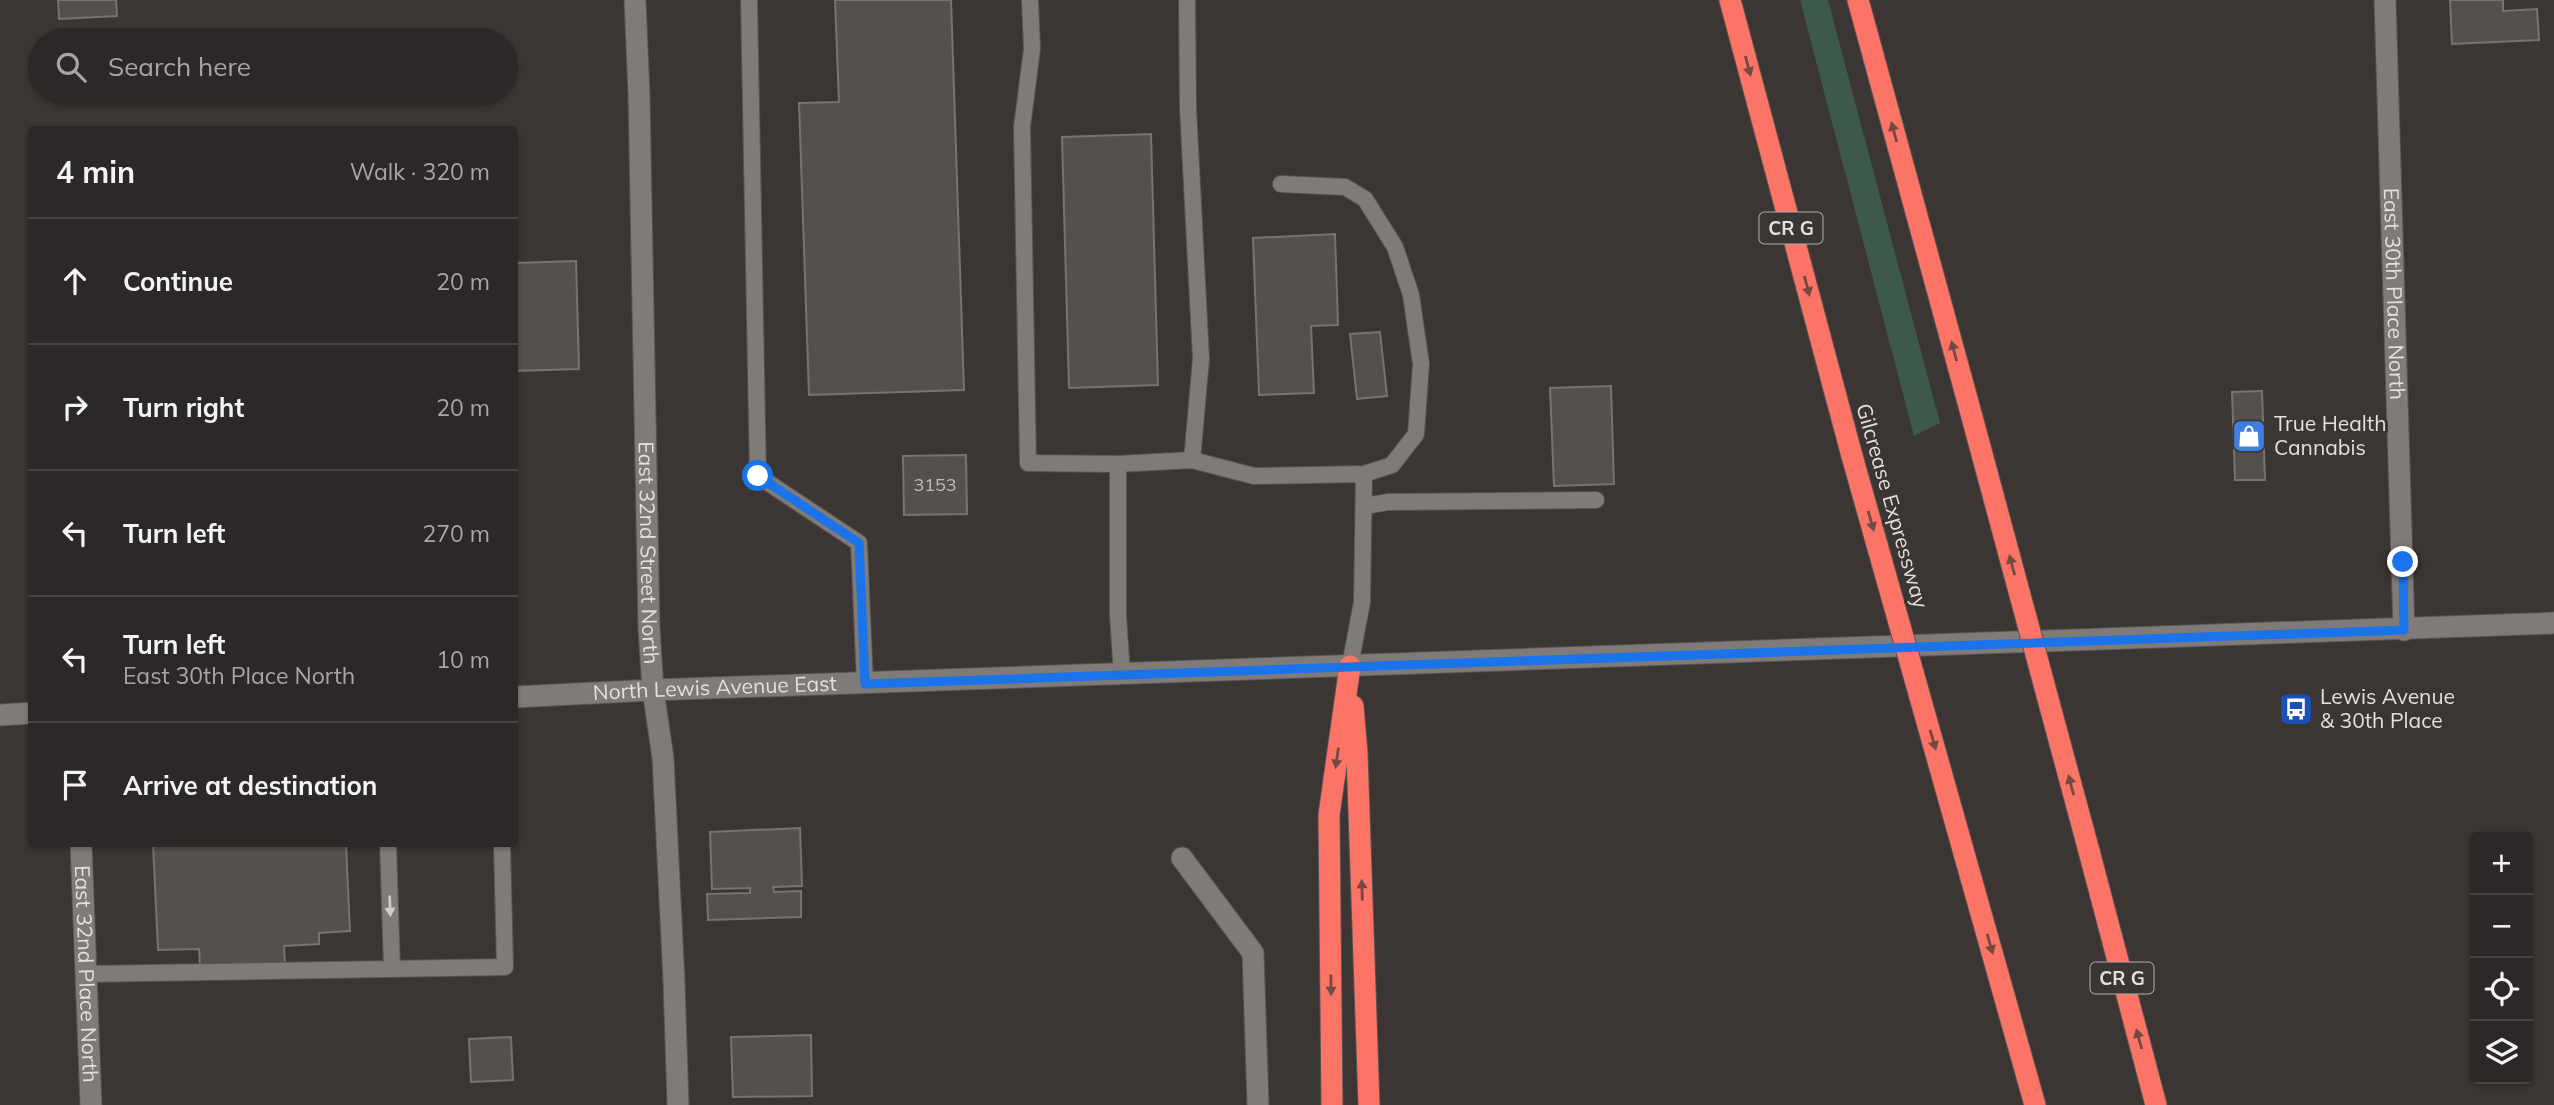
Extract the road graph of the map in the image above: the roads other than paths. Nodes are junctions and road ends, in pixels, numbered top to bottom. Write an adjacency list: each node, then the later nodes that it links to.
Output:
1 (635, 0): 19 (street, East 32nd Street North)
2 (749, 0): 18 (lane)
3 (1030, 0): 10 (lane)
4 (1187, 0): 9 (lane)
5 (1730, 0): 34 (highway, Gilcrease Expressway / CR G, one-way to 34, bridge)
6 (1858, 0): 35 (highway, CR G, one-way to 6, bridge)
7 (2385, 0): 15 (street, East 30th Place North)
8 (1281, 184): 11 (lane)
9 (1192, 460): 10 (lane); 11 (lane)
10 (1118, 464): 17 (lane)
11 (1364, 474): 13 (lane)
12 (1596, 500): 13 (lane)
13 (1365, 506): 16 (lane)
14 (2554, 623): 15 (street, North Lewis Avenue East)
15 (2404, 630): 16 (street, North Lewis Avenue East)
16 (1350, 666): 17 (street, North Lewis Avenue East); 32 (highway, one-way to 32); 33 (highway, one-way to 16)
17 (1122, 674): 18 (street, North Lewis Avenue East)
18 (865, 684): 19 (street, North Lewis Avenue East)
19 (653, 690): 20 (street, North Lewis Avenue East); 30 (street, East 32nd Street North)
20 (518, 697)
21 (28, 713): 22 (street)
22 (0, 715)
23 (81, 847): 28 (street, East 32nd Place North)
24 (388, 847): 27 (lane, one-way to 27)
25 (502, 847): 27 (lane)
26 (1182, 858): 31 (street)
27 (392, 968): 28 (lane)
28 (86, 974): 29 (street, East 32nd Place North)
29 (91, 1105)
30 (678, 1105)
31 (1258, 1105)
32 (1332, 1105)
33 (1369, 1105)
34 (2035, 1105)
35 (2156, 1105)

